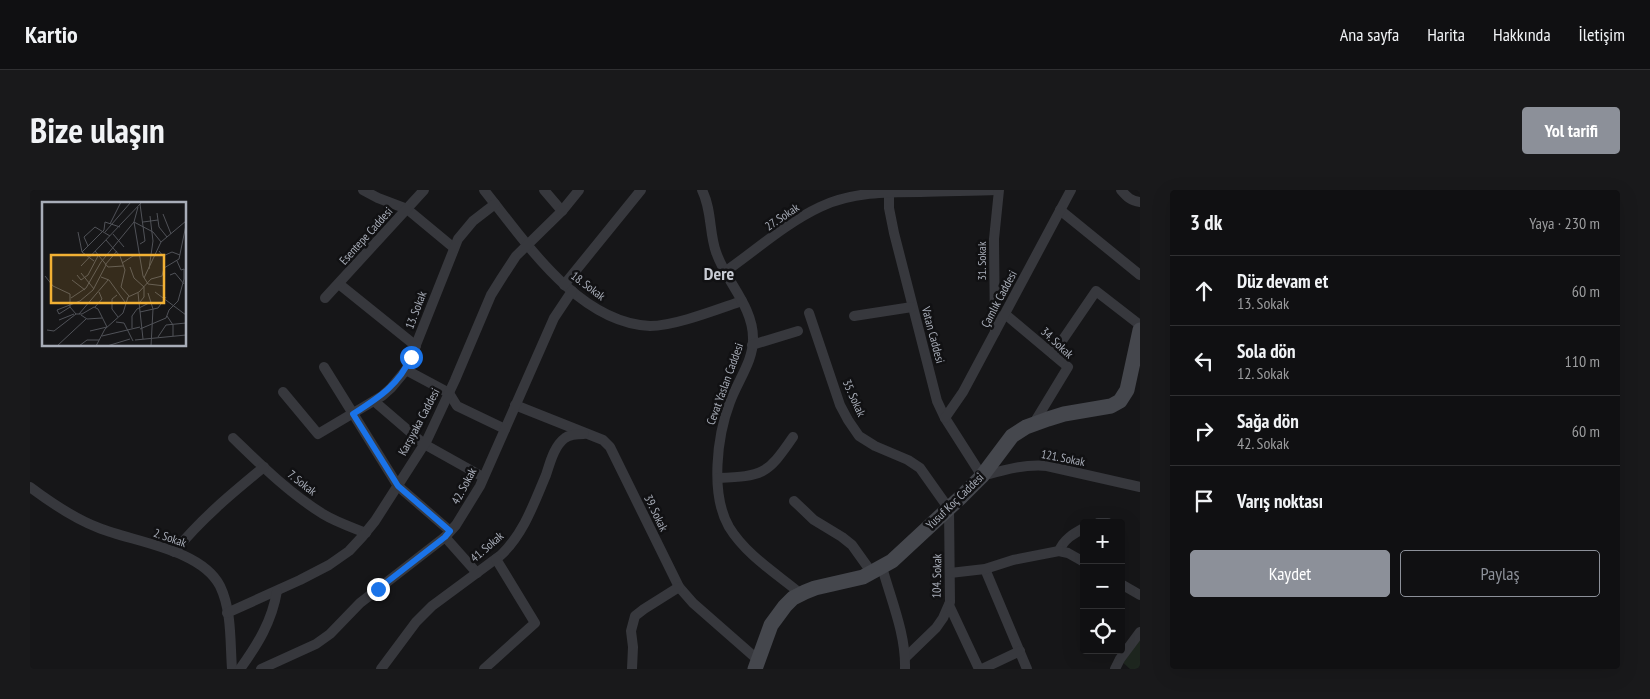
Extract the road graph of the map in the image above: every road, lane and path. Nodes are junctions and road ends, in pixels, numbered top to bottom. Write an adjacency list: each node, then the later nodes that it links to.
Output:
1 (364, 190): 14 (street)
2 (424, 190): 14 (street, Esentepe Caddesi)
3 (484, 190): 13 (street, 18. Sokak)
4 (544, 190): 16 (street)
5 (580, 190): 16 (street, Karşıyaka Caddesi)
6 (642, 190): 22 (street)
7 (702, 190): 19 (street, Cevat Yaslan Caddesi)
8 (998, 190): 11 (street, 27. Sokak); 33 (street, 31. Sokak)
9 (1071, 190): 15 (street, Çamlık Caddesi)
10 (1121, 190): 12 (street)
11 (889, 191): 19 (street, 27. Sokak); 26 (street, Vatan Caddesi)
12 (1140, 202)
13 (495, 204): 17 (street, 18. Sokak); 18 (street, 13. Sokak)
14 (407, 209): 18 (street); 21 (street, Esentepe Caddesi)
15 (1060, 210): 20 (street); 28 (street, Çamlık Caddesi)
16 (562, 211): 17 (street, Karşıyaka Caddesi)
17 (528, 245): 22 (street, 18. Sokak); 40 (street, Karşıyaka Caddesi)
18 (454, 248): 35 (street, 13. Sokak)
19 (726, 271): 25 (street, Cevat Yaslan Caddesi)
20 (1140, 275)
21 (339, 284): 24 (street, Esentepe Caddesi); 35 (street)
22 (564, 285): 23 (street, 18. Sokak)
23 (572, 292): 25 (street, 18. Sokak); 42 (street, 42. Sokak)
24 (325, 298)
25 (742, 301): 34 (street, Cevat Yaslan Caddesi)
26 (912, 307): 29 (street); 44 (street, Vatan Caddesi)
27 (809, 313): 59 (street, 35. Sokak)
28 (1005, 314): 33 (street, Çamlık Caddesi); 36 (street, 34. Sokak)
29 (854, 316)
30 (1140, 324): 36 (street)
31 (1140, 330): 45 (street, Yusuf Koç Caddesi)
32 (798, 331): 34 (street)
33 (995, 333): 44 (street, Çamlık Caddesi)
34 (752, 345): 54 (street, Cevat Yaslan Caddesi)
35 (416, 346): 38 (street, 13. Sokak)
36 (1053, 354): 45 (street, 34. Sokak)
37 (324, 367): 43 (street)
38 (406, 370): 40 (street); 41 (street, 13. Sokak)
39 (283, 392): 43 (street, 13. Sokak)
40 (449, 393): 46 (street); 50 (street, Karşıyaka Caddesi)
41 (374, 401): 43 (street, 13. Sokak); 50 (street)
42 (516, 406): 46 (street, 42. Sokak); 47 (street, 39. Sokak)
43 (353, 414): 55 (street)
44 (945, 418): 52 (street, Vatan Caddesi)
45 (1034, 424): 52 (street, Yusuf Koç Caddesi)
46 (505, 429): 53 (street, 42. Sokak)
47 (586, 434): 65 (street, 41. Sokak); 72 (street, 39. Sokak)
48 (793, 437): 54 (street)
49 (233, 438): 51 (street, 7. Sokak)
50 (424, 444): 53 (street); 55 (street, Karşıyaka Caddesi)
51 (264, 467): 61 (street, 7. Sokak); 64 (street)
52 (982, 476): 57 (street, 121. Sokak); 59 (street, Yusuf Koç Caddesi)
53 (483, 478): 62 (street, 42. Sokak)
54 (718, 478): 74 (street, Cevat Yaslan Caddesi)
55 (398, 486): 61 (street, Karşıyaka Caddesi); 62 (street)
56 (30, 487): 64 (street, 2. Sokak)
57 (1140, 487)
58 (794, 501): 68 (street)
59 (949, 509): 68 (street, Yusuf Koç Caddesi); 70 (street, 104. Sokak)
60 (1080, 530): 63 (street)
61 (366, 533): 73 (street, Karşıyaka Caddesi)
62 (448, 534): 69 (street); 85 (street, 42. Sokak)
63 (1059, 551): 66 (street); 67 (street)
64 (174, 552): 77 (street, 2. Sokak)
65 (496, 559): 69 (street, 41. Sokak); 87 (street)
66 (1080, 560)
67 (985, 569): 70 (street); 79 (street)
68 (877, 570): 74 (street, Yusuf Koç Caddesi); 80 (street)
69 (477, 573): 86 (street, 41. Sokak)
70 (950, 574): 76 (street, 104. Sokak)
71 (1125, 586): 75 (street)
72 (679, 587): 81 (street, 39. Sokak); 88 (street)
73 (277, 590): 77 (street, Karşıyaka Caddesi); 84 (street)
74 (801, 594): 81 (street, Yusuf Koç Caddesi)
75 (1140, 595)
76 (948, 605): 80 (street, 104. Sokak); 90 (street)
77 (227, 613): 83 (street, 2. Sokak)
78 (1140, 632): 82 (street)
79 (1020, 651): 90 (street); 91 (street)
80 (905, 658): 89 (street)
81 (757, 665)
82 (1117, 668)
83 (232, 669)
84 (240, 669)
85 (261, 669)
86 (381, 669)
87 (484, 669)
88 (632, 669)
89 (905, 669)
90 (981, 669)
91 (1027, 669)

